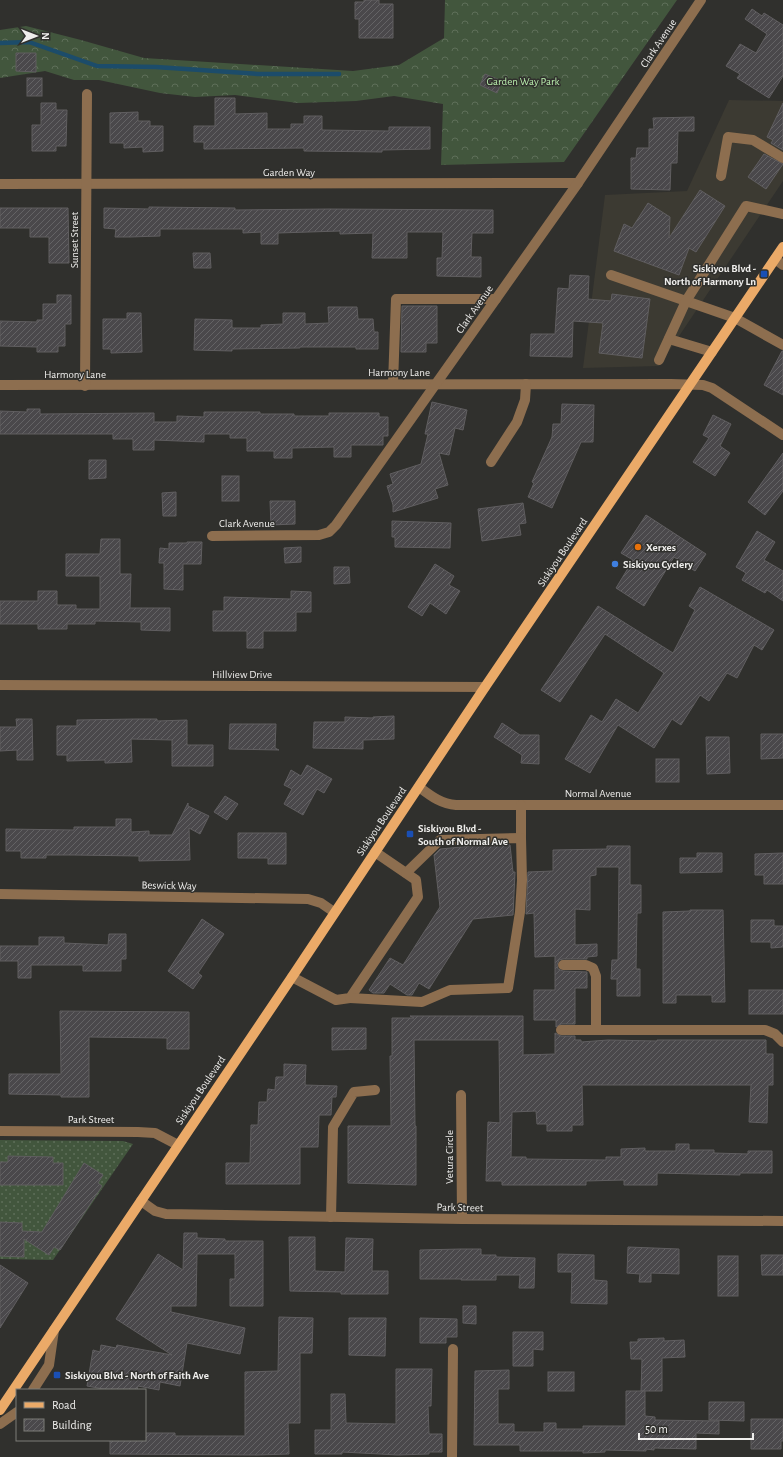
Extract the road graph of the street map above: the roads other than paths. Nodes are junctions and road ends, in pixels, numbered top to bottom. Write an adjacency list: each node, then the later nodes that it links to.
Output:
1 (701, 0): 5 (street, Clark Avenue)
2 (87, 94): 7 (street, Sunset Street)
3 (783, 158): 4 (street)
4 (721, 176)
5 (578, 183): 7 (street, Garden Way); 12 (street, Clark Avenue)
6 (0, 184): 7 (street, Garden Way)
7 (86, 184): 24 (street, Sunset Street)
8 (783, 214): 13 (street)
9 (783, 247): 10 (main road, Siskiyou Boulevard)
10 (779, 262): 14 (main road, Siskiyou Boulevard)
11 (611, 275): 13 (street)
12 (496, 299): 19 (street); 20 (street, Clark Avenue)
13 (686, 301): 14 (street); 15 (street)
14 (735, 318): 16 (street); 17 (main road, Siskiyou Boulevard)
15 (669, 339): 17 (street); 18 (street)
16 (783, 345)
17 (712, 352): 23 (main road, Siskiyou Boulevard)
18 (659, 360)
19 (393, 384): 20 (street, Harmony Lane); 24 (street, Harmony Lane)
20 (436, 384): 21 (street, Harmony Lane); 27 (street, Clark Avenue)
21 (526, 384): 23 (street, Harmony Lane); 26 (street)
22 (0, 385): 24 (street, Harmony Lane)
23 (690, 385): 25 (street, Harmony Lane); 29 (main road, Siskiyou Boulevard)
24 (85, 386)
25 (783, 435)
26 (491, 462)
27 (212, 536)
28 (0, 685): 29 (street, Hillview Drive)
29 (485, 687): 30 (main road, Siskiyou Boulevard)
30 (419, 787): 31 (street, Normal Avenue); 34 (main road, Siskiyou Boulevard)
31 (521, 805): 32 (street, Normal Avenue); 33 (street)
32 (783, 805)
33 (521, 838): 35 (street); 40 (street)
34 (375, 852): 35 (street); 37 (main road, Siskiyou Boulevard)
35 (406, 873): 40 (street)
36 (0, 894): 37 (street, Beswick Way)
37 (334, 912): 39 (main road, Siskiyou Boulevard)
38 (563, 965): 42 (street)
39 (292, 977): 40 (street); 47 (main road, Siskiyou Boulevard)
40 (350, 998)
41 (561, 1030): 42 (street)
42 (596, 1030): 43 (street)
43 (783, 1042)
44 (376, 1090): 49 (street)
45 (461, 1095): 50 (street, Vetura Circle)
46 (0, 1131): 47 (street, Park Street)
47 (178, 1145): 48 (main road, Siskiyou Boulevard)
48 (141, 1201): 49 (street, Park Street); 52 (main road, Siskiyou Boulevard)
49 (331, 1217): 50 (street, Park Street)
50 (462, 1219): 51 (street, Park Street)
51 (783, 1220)
52 (54, 1330): 54 (street); 55 (main road, Siskiyou Boulevard)
53 (453, 1349): 58 (street)
54 (34, 1389)
55 (0, 1410)
56 (16, 1413): 57 (street)
57 (0, 1424)
58 (452, 1457)

